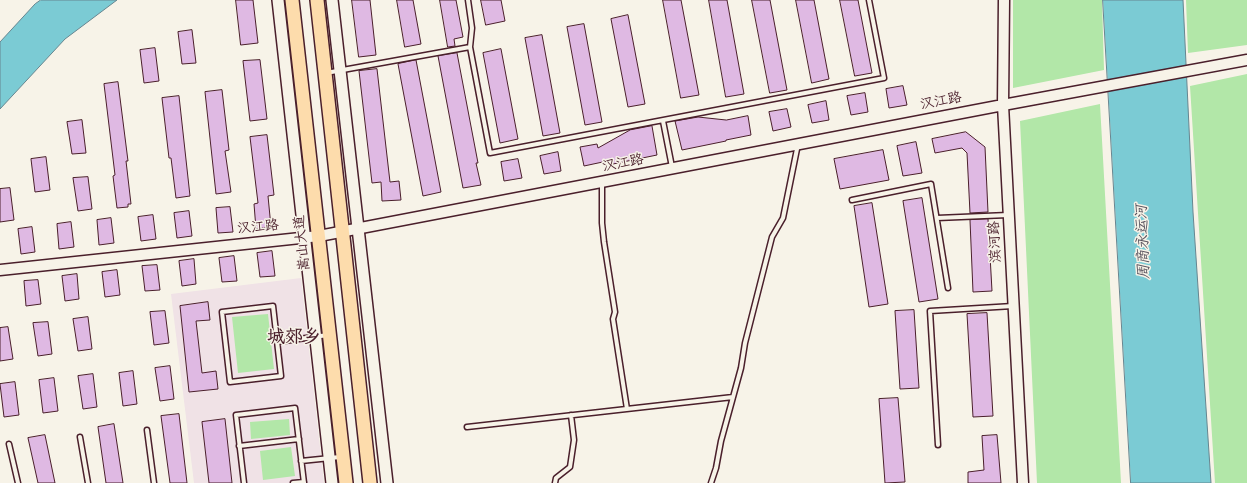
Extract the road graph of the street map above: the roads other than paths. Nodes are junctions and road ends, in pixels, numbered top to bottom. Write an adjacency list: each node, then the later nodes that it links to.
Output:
1 (278, 0): 23 (main road)
2 (292, 0): 22 (main road, 嵩山大道)
3 (317, 0): 11 (main road)
4 (332, 0): 10 (main road)
5 (468, 0): 8 (lane)
6 (869, 0): 13 (lane)
7 (1004, 0): 12 (street, 滨河路)
8 (470, 47): 10 (lane); 13 (lane)
9 (1247, 60): 12 (street, 汉江路)
10 (340, 71): 11 (lane); 20 (main road)
11 (325, 73): 21 (main road)
12 (1003, 105): 14 (street, 汉江路); 18 (street, 滨河路)
13 (663, 121): 15 (lane)
14 (798, 144): 15 (street, 汉江路); 30 (lane)
15 (673, 168): 16 (street, 汉江路)
16 (602, 182): 20 (street, 汉江路); 31 (lane)
17 (852, 200): 19 (lane)
18 (1009, 215): 19 (lane); 26 (street, 滨河路)
19 (937, 218): 25 (lane)
20 (358, 229): 21 (street, 汉江路); 52 (main road)
21 (342, 232): 22 (street, 汉江路); 51 (main road)
22 (318, 236): 23 (street, 汉江路); 27 (main road, 嵩山大道)
23 (305, 237): 24 (street, 汉江路); 28 (main road)
24 (0, 270)
25 (948, 288)
26 (1014, 306): 38 (lane); 55 (street, 滨河路)
27 (330, 335): 28 (lane); 40 (main road, 嵩山大道)
28 (316, 337): 29 (lane); 41 (main road)
29 (277, 342): 29 (lane)
30 (733, 397): 31 (lane); 54 (lane)
31 (627, 409): 32 (lane)
32 (571, 415): 33 (lane); 53 (lane)
33 (468, 427)
34 (147, 430): 46 (lane)
35 (80, 438): 45 (lane)
36 (299, 439): 39 (lane); 39 (lane); 42 (lane)
37 (9, 444): 44 (lane)
38 (938, 445)
39 (240, 446): 47 (lane)
40 (343, 456): 41 (lane); 50 (main road, 嵩山大道)
41 (329, 458): 42 (lane); 49 (main road)
42 (301, 462): 43 (lane)
43 (304, 482): 48 (lane)
44 (18, 483)
45 (88, 483)
46 (154, 483)
47 (244, 483)
48 (293, 483)
49 (332, 483)
50 (346, 483)
51 (370, 483)
52 (387, 483)
53 (555, 483)
54 (711, 483)
55 (1023, 483)

